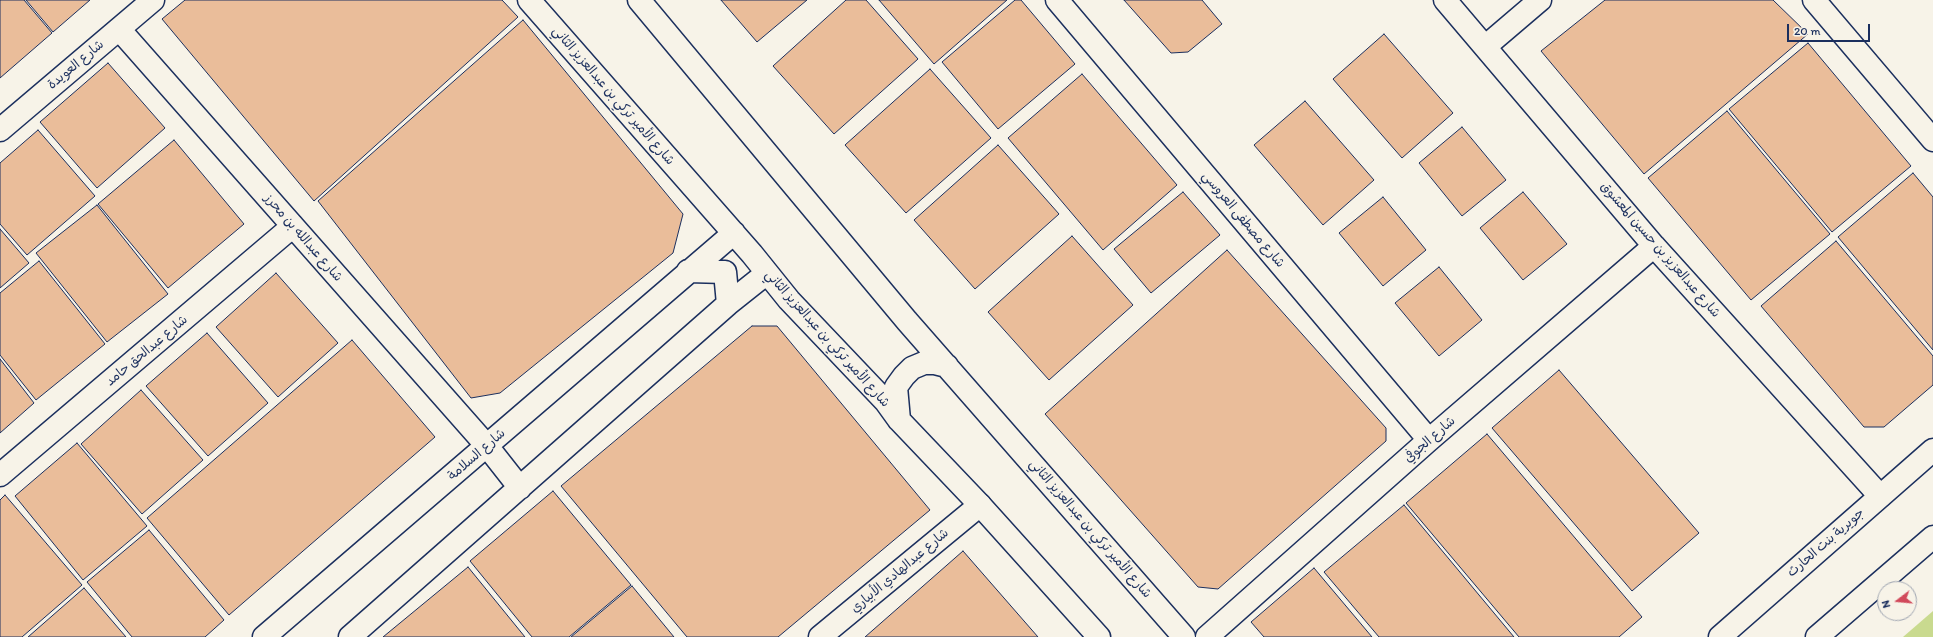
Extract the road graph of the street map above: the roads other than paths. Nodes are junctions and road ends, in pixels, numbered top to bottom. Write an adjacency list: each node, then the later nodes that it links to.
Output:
1 (153, 0): 8 (street, شارع العويدة)
2 (529, 0): 13 (street, شارع الأمير تركي بن عبدالعزيز الثاني)
3 (639, 0): 18 (street, شارع الأمير تركي بن عبدالعزيز الثاني)
4 (1057, 0): 20 (street, شارع مصطفى العروسي)
5 (1445, 0): 9 (street, شارع عبدالعزيز بن حسين المعشوق)
6 (1540, 0): 9 (street)
7 (1814, 0): 11 (street)
8 (119, 29): 10 (street, شارع العويدة); 12 (street, شارع عبدالله بن محرز)
9 (1486, 46): 14 (street, شارع عبدالعزيز بن حسين المعشوق)
10 (0, 130)
11 (1933, 140)
12 (293, 226): 21 (street, شارع عبدالله بن محرز); 23 (street, شارع عبدالحق حامد)
13 (734, 234): 15 (street, شارع السلامة); 16 (street, شارع الأمير تركي بن عبدالعزيز الثاني)
14 (1654, 246): 20 (street, شارع الجوفي); 25 (street, شارع عبدالعزيز بن حسين المعشوق)
15 (688, 271): 17 (street); 21 (street, شارع السلامة)
16 (766, 273): 17 (street); 19 (street, شارع الأمير تركي بن عبدالعزيز الثاني)
17 (728, 304): 24 (street)
18 (947, 366): 19 (street); 32 (street, شارع الأمير تركي بن عبدالعزيز الثاني)
19 (899, 420): 26 (street, شارع الأمير تركي بن عبدالعزيز الثاني)
20 (1429, 440): 33 (street, شارع الجوفي)
21 (487, 446): 24 (street, شارع عبدالله بن محرز); 28 (street, شارع السلامة)
22 (1933, 450): 25 (street, جويرية بنت الحارث)
23 (0, 475)
24 (520, 488): 29 (street)
25 (1880, 496): 34 (street, جويرية بنت الحارث)
26 (980, 505): 30 (street, شارع عبدالهادي الأبياري); 31 (street, شارع الأمير تركي بن عبدالعزيز الثاني)
27 (1932, 539): 35 (street)
28 (264, 637)
29 (350, 637)
30 (820, 637)
31 (1099, 637)
32 (1184, 637)
33 (1207, 637)
34 (1720, 637)
35 (1817, 637)

